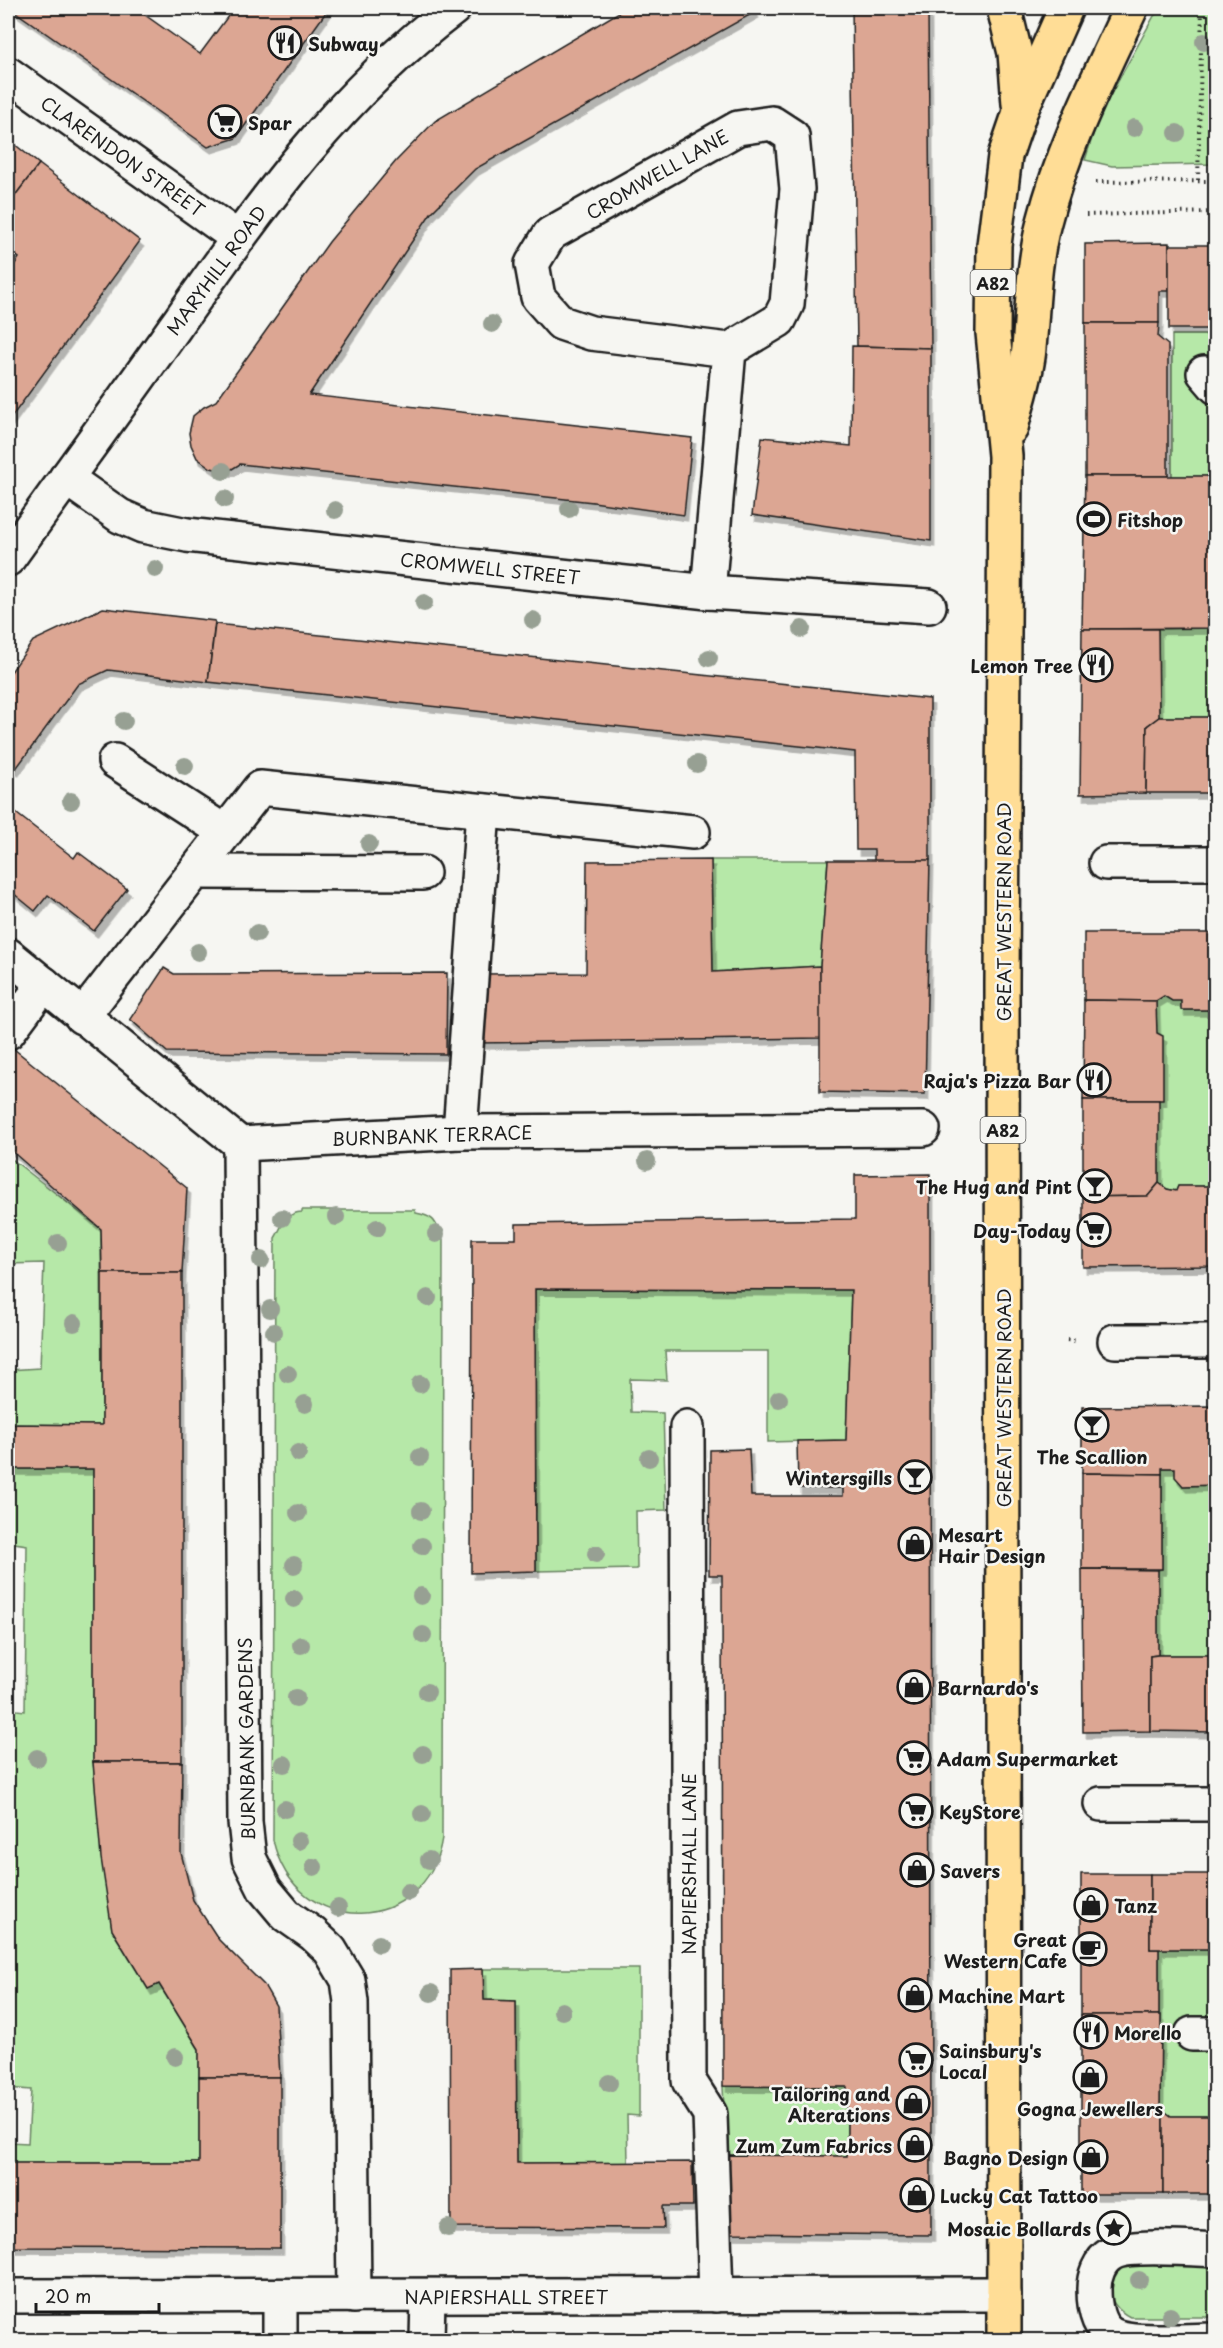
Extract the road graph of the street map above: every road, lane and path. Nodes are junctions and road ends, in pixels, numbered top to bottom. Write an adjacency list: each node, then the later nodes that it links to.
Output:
1 (454, 8): 13 (street, MARYHILL ROAD)
2 (1004, 8): 7 (main road)
3 (1066, 8): 7 (main road, GREAT WESTERN ROAD / A82)
4 (1131, 8): 15 (main road, GREAT WESTERN ROAD / A82)
5 (1202, 8): 8 (path)
6 (8, 74): 13 (street, CLARENDON STREET)
7 (1020, 112): 15 (main road, GREAT WESTERN ROAD / A82)
8 (1198, 181): 9 (path); 10 (path)
9 (1215, 181)
10 (1091, 182)
11 (1215, 212): 12 (path)
12 (1082, 215)
13 (238, 238): 16 (street, MARYHILL ROAD)
14 (729, 350): 14 (street, CROMWELL LANE); 18 (street)
15 (1005, 456): 41 (main road, GREAT WESTERN ROAD / A82)
16 (66, 478): 17 (street, MARYHILL ROAD); 18 (street, CROMWELL STREET)
17 (8, 559)
18 (708, 592): 19 (street, CROMWELL STREET)
19 (929, 606)
20 (115, 761): 22 (street)
21 (483, 811): 22 (street); 23 (street); 33 (street)
22 (225, 832): 26 (street)
23 (693, 832)
24 (1106, 863): 25 (street)
25 (1215, 863)
26 (195, 872): 27 (street); 30 (street)
27 (423, 873)
28 (8, 955): 29 (street)
29 (44, 984): 30 (street); 31 (street)
30 (82, 1017): 34 (street)
31 (8, 1032)
32 (923, 1129): 33 (street, BURNBANK TERRACE)
33 (460, 1132): 34 (street, BURNBANK TERRACE)
34 (240, 1144): 45 (street, BURNBANK GARDENS)
35 (1115, 1341): 36 (street)
36 (1215, 1341)
37 (687, 1427): 42 (street, NAPIERSHALL LANE)
38 (1101, 1804): 39 (street)
39 (1215, 1804)
40 (1215, 2250): 50 (street)
41 (1004, 2294): 42 (street, NAPIERSHALL STREET); 49 (main road, GREAT WESTERN ROAD / A82)
42 (716, 2295): 46 (street, NAPIERSHALL STREET)
43 (8, 2296): 44 (street, NAPIERSHALL STREET)
44 (280, 2296): 45 (street, NAPIERSHALL STREET); 47 (street)
45 (354, 2296): 46 (street, NAPIERSHALL STREET)
46 (428, 2296): 48 (street)
47 (280, 2340)
48 (427, 2340)
49 (1004, 2340)
50 (1215, 2340)

